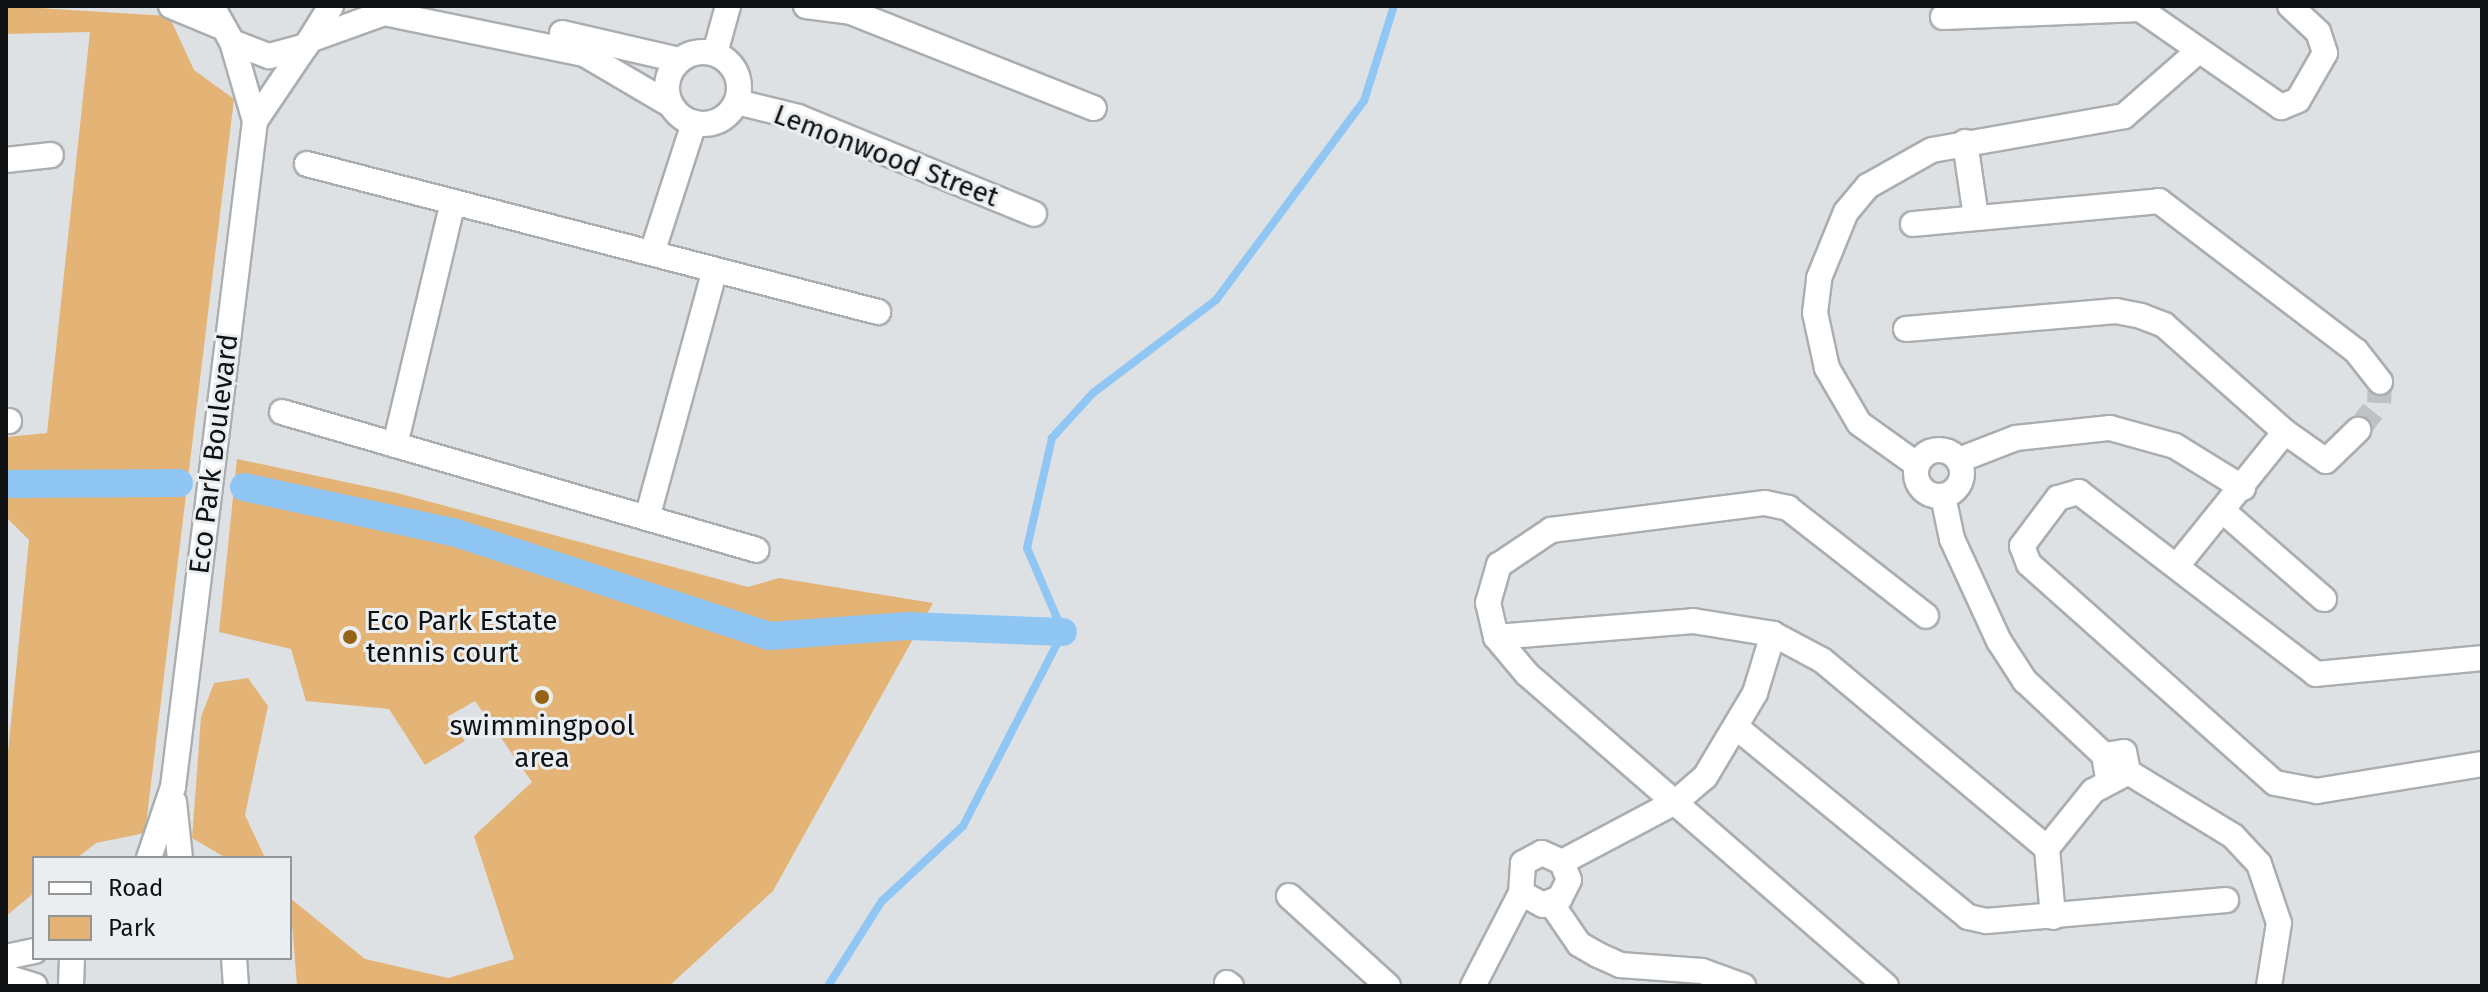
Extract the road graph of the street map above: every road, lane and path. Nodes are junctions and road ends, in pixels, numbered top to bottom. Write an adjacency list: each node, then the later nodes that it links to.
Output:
1 (171, 6): 8 (street)
2 (331, 6): 9 (street, Eco Park Boulevard)
3 (430, 6): 12 (street)
4 (728, 6): 11 (street)
5 (806, 6): 15 (street)
6 (2290, 6): 10 (street)
7 (1943, 17): 10 (street)
8 (221, 25): 9 (street); 16 (street, Eco Park Boulevard)
9 (310, 42): 14 (street); 16 (street, Eco Park Boulevard)
10 (2197, 52): 18 (street)
11 (715, 53): 12 (street); 13 (street, Lemonwood Street)
12 (679, 60): 14 (street)
13 (737, 102): 17 (street, Lemonwood Street); 23 (street, Lemonwood Street)
14 (671, 105): 17 (street)
15 (1094, 108)
16 (255, 121): 51 (street, Eco Park Boulevard)
17 (694, 123): 26 (street)
18 (1965, 142): 24 (street); 36 (street)
19 (51, 155): 20 (street)
20 (6, 160)
21 (307, 164): 22 (street)
22 (453, 202): 26 (street); 34 (street)
23 (1034, 214)
24 (1976, 217): 25 (street); 30 (street)
25 (1913, 224)
26 (652, 253): 27 (street)
27 (715, 270): 28 (street); 40 (street)
28 (878, 312)
29 (1906, 329): 33 (street)
30 (2380, 382)
31 (282, 412): 34 (street)
32 (2358, 430): 33 (street)
33 (2285, 432): 37 (street)
34 (395, 445): 40 (street)
35 (1959, 460): 36 (street); 37 (street); 38 (street)
36 (1916, 464): 38 (street)
37 (2243, 488): 39 (street)
38 (1943, 496): 50 (street)
39 (2223, 511): 42 (street); 43 (street)
40 (647, 518): 41 (street)
41 (756, 550)
42 (2180, 562): 47 (street); 49 (street)
43 (2324, 599)
44 (1926, 616): 46 (street)
45 (1773, 634): 46 (street); 48 (street); 53 (street)
46 (1496, 637): 52 (street)
47 (2482, 658)
48 (1736, 727): 52 (street); 61 (street)
49 (2482, 764)
50 (2113, 768): 53 (street); 74 (street)
51 (173, 787): 54 (street, Eco Park Boulevard); 55 (street, Eco Park Boulevard)
52 (1677, 801): 56 (street); 73 (street)
53 (2047, 848): 61 (street)
54 (150, 856)
55 (180, 856)
56 (1562, 862): 57 (street); 60 (street)
57 (1521, 893): 60 (street); 71 (street)
58 (1289, 896): 70 (street)
59 (2226, 900): 61 (street)
60 (1551, 903): 72 (street)
61 (2053, 917)
62 (32, 951): 63 (street)
63 (6, 957)
64 (72, 960): 68 (street)
65 (234, 960): 69 (street)
66 (6, 977): 67 (street)
67 (35, 986)
68 (71, 986)
69 (236, 986)
70 (1388, 986)
71 (1473, 986)
72 (1743, 986)
73 (1886, 986)
74 (2269, 986)

